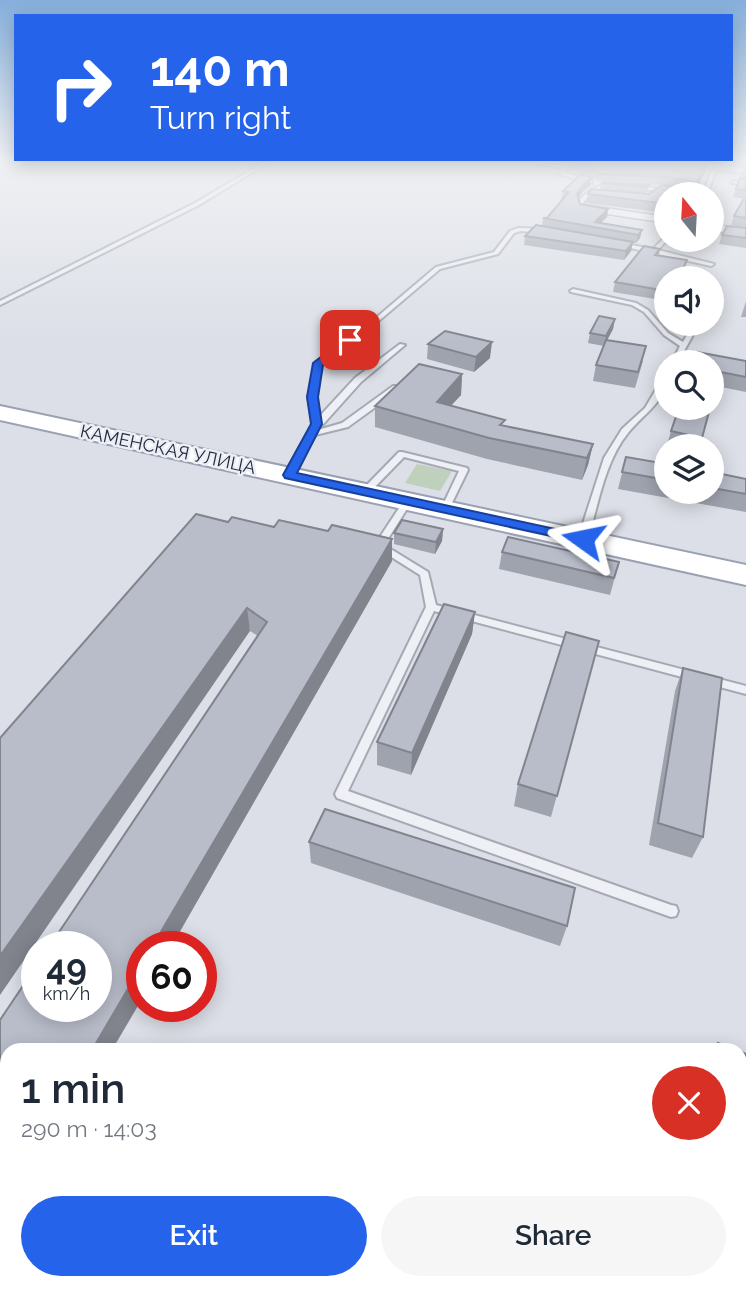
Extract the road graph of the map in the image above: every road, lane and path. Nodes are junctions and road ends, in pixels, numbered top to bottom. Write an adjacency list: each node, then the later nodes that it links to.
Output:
1 (163, 221): 9 (lane)
2 (724, 230): 3 (street)
3 (746, 233)
4 (560, 234): 17 (lane)
5 (612, 243): 6 (lane)
6 (652, 250): 7 (lane)
7 (711, 264)
8 (573, 291): 12 (lane)
9 (0, 303)
10 (689, 336): 12 (lane)
11 (402, 345): 17 (lane)
12 (684, 346): 13 (lane)
13 (682, 350)
14 (400, 385): 18 (lane)
15 (654, 399): 20 (lane)
16 (0, 413): 21 (main road, КАМЕНСКАЯ УЛИЦА)
17 (317, 424): 18 (lane)
18 (311, 435): 21 (lane)
19 (594, 460): 20 (lane)
20 (607, 462): 25 (lane)
21 (289, 475): 22 (main road, КАМЕНСКАЯ УЛИЦА)
22 (365, 492): 23 (main road, КАМЕНСКАЯ УЛИЦА); 24 (lane)
23 (408, 501): 24 (main road, КАМЕНСКАЯ УЛИЦА); 27 (lane)
24 (445, 509): 25 (main road, КАМЕНСКАЯ УЛИЦА)
25 (583, 539): 26 (main road, КАМЕНСКАЯ УЛИЦА)
26 (746, 575)
27 (431, 607): 28 (lane); 29 (lane)
28 (746, 690)
29 (671, 911)

